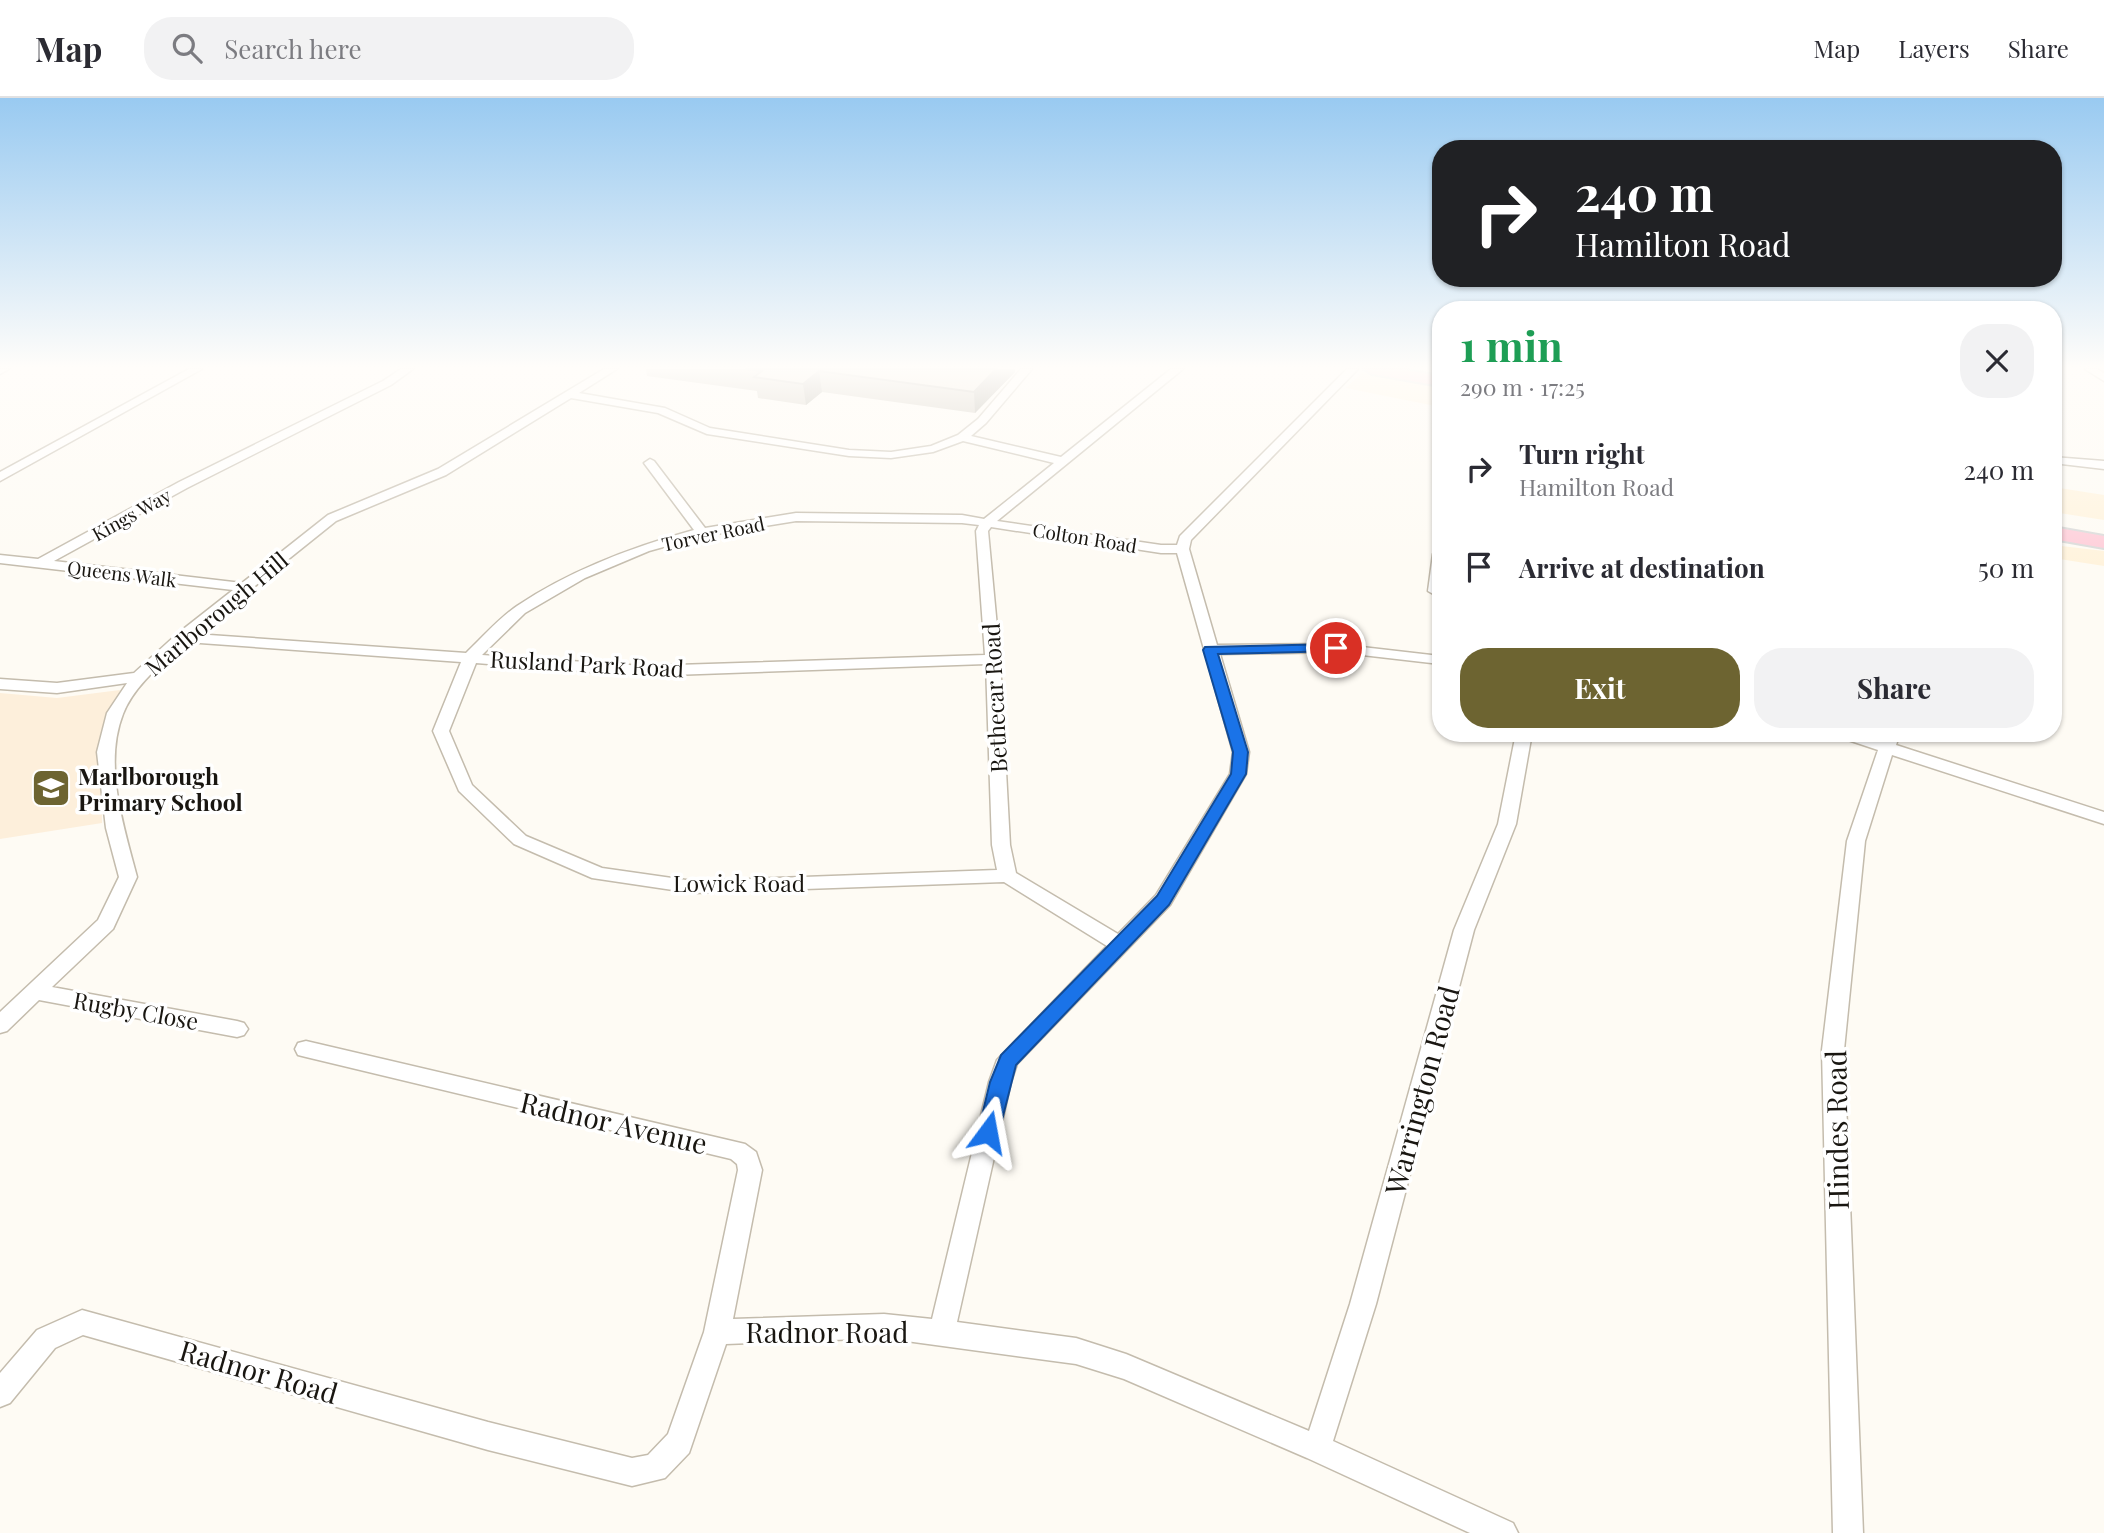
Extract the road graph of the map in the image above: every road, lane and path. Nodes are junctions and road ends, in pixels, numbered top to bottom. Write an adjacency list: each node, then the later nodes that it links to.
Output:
1 (75, 436): 12 (street)
2 (281, 436): 23 (street, Kings Way)
3 (502, 436): 24 (street, Marlborough Hill)
4 (740, 436): 7 (street)
5 (1094, 436): 8 (street)
6 (1286, 436): 21 (street)
7 (962, 437): 8 (street)
8 (1062, 461): 15 (street)
9 (2062, 461): 13 (street)
10 (0, 463): 12 (street)
11 (650, 463): 17 (street)
12 (22, 465): 14 (street)
13 (2104, 465)
14 (0, 477)
15 (989, 521): 17 (street, Torver Road); 21 (street, Colton Road); 28 (street, Bethecar Road)
16 (2062, 527): 18 (main road)
17 (702, 532): 27 (street, Torver Road)
18 (2104, 534)
19 (2062, 535): 20 (main road)
20 (2104, 542)
21 (1182, 549): 26 (street)
22 (0, 559): 23 (street, Queens Walk)
23 (41, 563): 24 (street, Queens Walk)
24 (245, 587): 25 (street, Marlborough Hill)
25 (182, 637): 27 (street, Rusland Park Road); 30 (street, Marlborough Hill)
26 (1210, 650): 29 (street); 37 (street)
27 (471, 657): 28 (street, Rusland Park Road); 36 (street, Lowick Road)
28 (993, 659): 36 (street, Bethecar Road)
29 (1432, 659)
30 (139, 677): 31 (street); 38 (street, Marlborough Hill)
31 (0, 684)
32 (1522, 742): 45 (street, Warrington Road)
33 (1889, 742): 47 (street, Hindes Road)
34 (1895, 742): 35 (street)
35 (2104, 818)
36 (1007, 876): 37 (street)
37 (1121, 945): 43 (street)
38 (36, 992): 39 (street, Marlborough Hill); 40 (street, Rugby Close)
39 (3, 1019)
40 (237, 1029)
41 (306, 1049): 42 (street, Radnor Avenue)
42 (717, 1332): 43 (street, Radnor Road); 44 (street, Radnor Road)
43 (942, 1332): 45 (street, Radnor Road)
44 (0, 1394)
45 (1317, 1448): 46 (street, Radnor Road)
46 (1503, 1533)
47 (1848, 1533)

